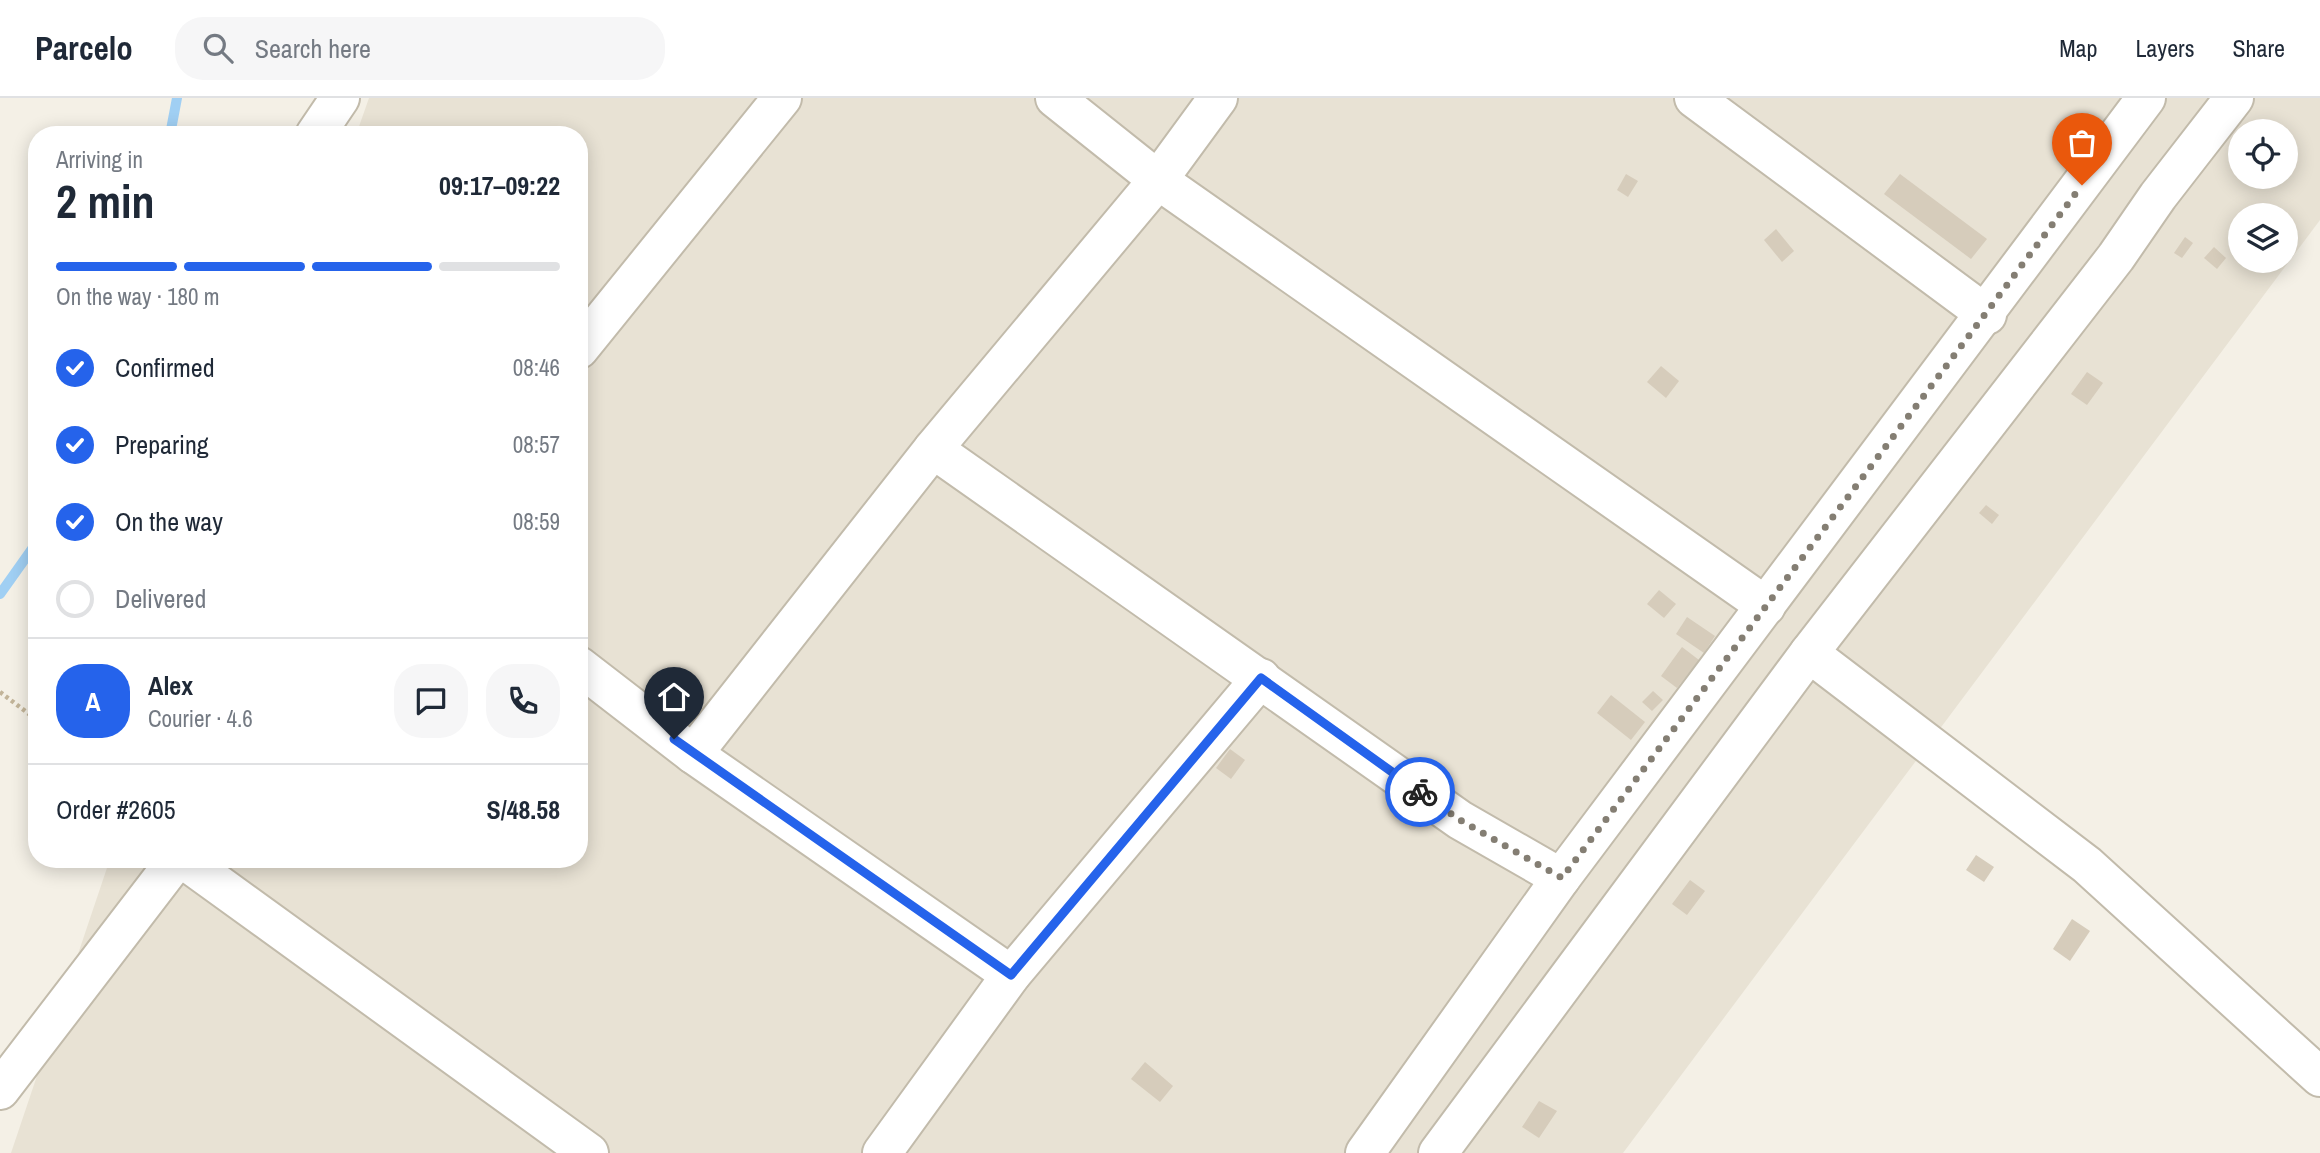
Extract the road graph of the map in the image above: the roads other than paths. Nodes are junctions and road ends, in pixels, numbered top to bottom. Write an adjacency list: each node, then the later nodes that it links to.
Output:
1 (340, 98): 8 (street)
2 (782, 98): 11 (street)
3 (1055, 98): 9 (street)
4 (1218, 98): 9 (street)
5 (1693, 98): 10 (street)
6 (2146, 98): 10 (street)
7 (2234, 98): 14 (street)
8 (321, 126)
9 (1158, 180): 12 (street); 13 (street)
10 (1987, 314): 13 (street)
11 (588, 338)
12 (933, 449): 16 (street); 17 (street)
13 (1766, 606): 20 (street)
14 (1809, 653): 22 (street); 27 (street)
15 (588, 673): 17 (street)
16 (1261, 678): 20 (street); 21 (street)
17 (694, 754): 21 (street)
18 (170, 868): 23 (street)
19 (195, 868): 24 (street)
20 (1562, 878): 26 (street)
21 (1011, 975): 25 (street)
22 (2320, 1077)
23 (0, 1090)
24 (589, 1153)
25 (882, 1153)
26 (1365, 1153)
27 (1438, 1153)

